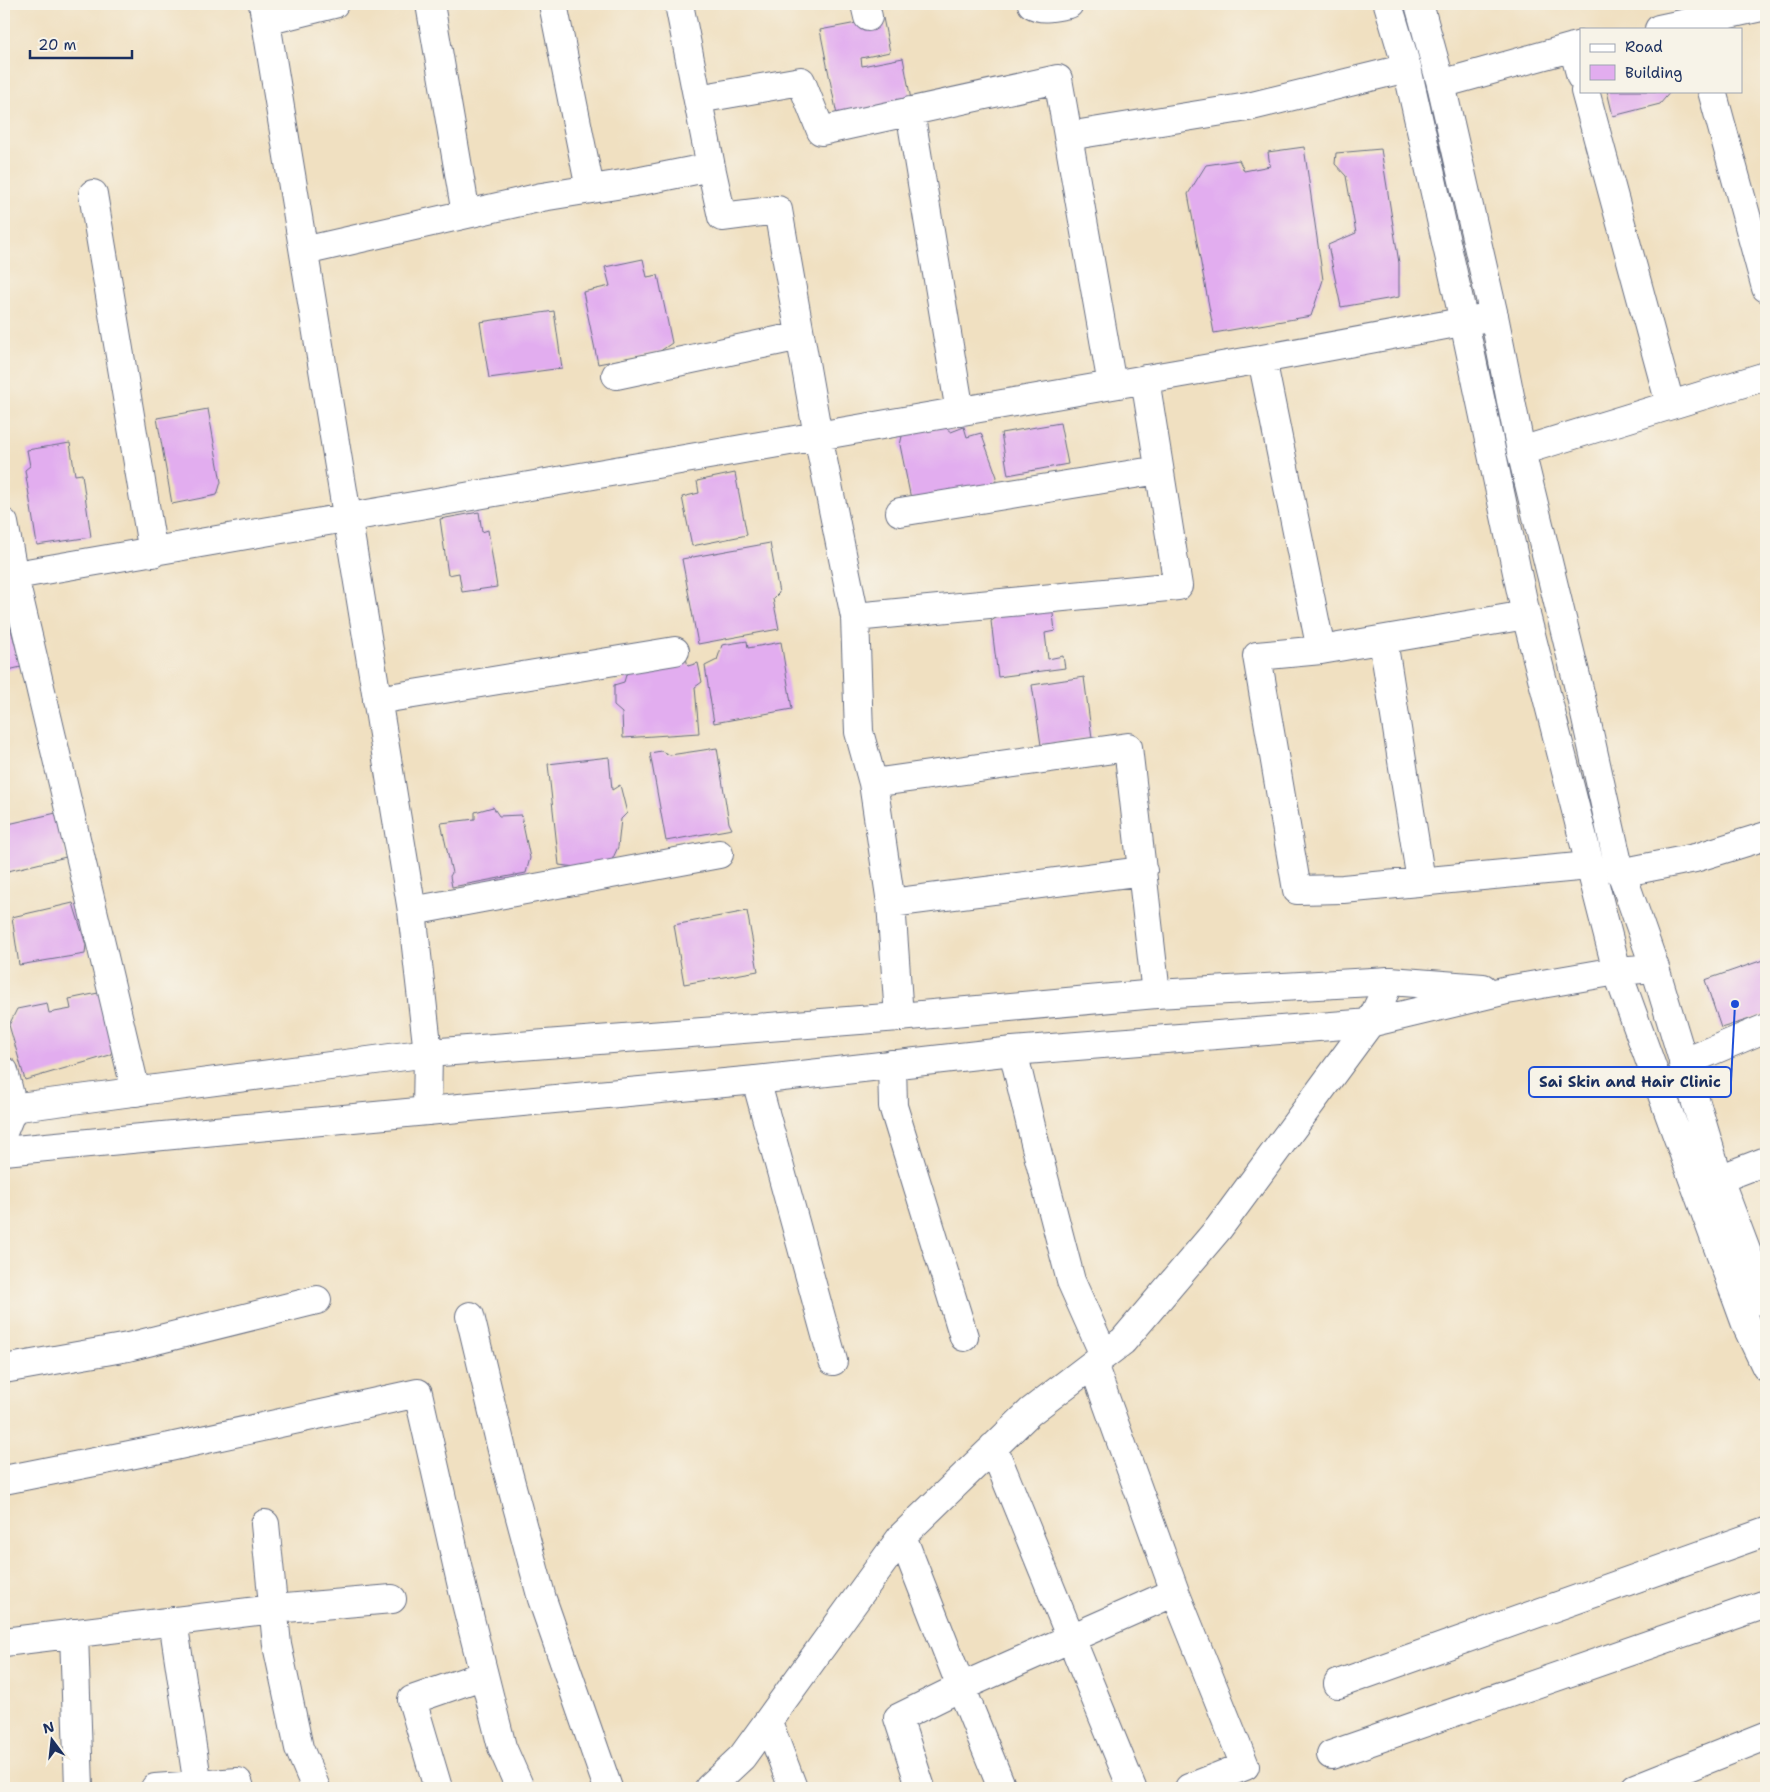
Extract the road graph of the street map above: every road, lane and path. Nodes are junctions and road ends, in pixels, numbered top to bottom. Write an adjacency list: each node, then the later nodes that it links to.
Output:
1 (334, 4): 10 (street)
2 (430, 4): 25 (street)
3 (553, 4): 23 (street)
4 (679, 4): 19 (street)
5 (1032, 4): 6 (street)
6 (1069, 4)
7 (1388, 4): 14 (street)
8 (1419, 4): 16 (street)
9 (1766, 6): 11 (street)
10 (265, 12): 26 (street)
11 (1693, 25): 12 (street)
12 (1668, 28)
13 (1577, 46): 15 (street); 16 (street)
14 (1407, 68): 21 (street); 29 (street)
15 (1580, 69)
16 (1441, 84): 28 (street)
17 (1585, 92): 36 (street)
18 (1712, 92): 27 (street)
19 (698, 99): 20 (street); 22 (street)
20 (910, 111): 21 (street); 37 (street)
21 (1068, 136): 35 (street)
22 (712, 167): 23 (street); 30 (street)
23 (590, 189): 25 (street)
24 (93, 194): 44 (street)
25 (466, 214): 26 (street)
26 (304, 251): 42 (street)
27 (1766, 288)
28 (1494, 316): 29 (street); 39 (street)
29 (1464, 322): 31 (street); 46 (street)
30 (800, 336): 32 (street); 38 (street)
31 (1262, 359): 34 (street); 49 (street)
32 (616, 375)
33 (1766, 376): 36 (street)
34 (1145, 379): 35 (street); 40 (street)
35 (1112, 385): 37 (street)
36 (1670, 404): 39 (street)
37 (960, 412): 38 (street)
38 (818, 436): 42 (street); 47 (street)
39 (1521, 451): 57 (street)
40 (1159, 470): 41 (street); 47 (street)
41 (900, 512)
42 (348, 518): 44 (street); 51 (street)
43 (4, 523): 45 (street)
44 (152, 553): 45 (street)
45 (9, 577): 75 (street)
46 (1526, 615): 48 (street); 55 (street)
47 (855, 617): 52 (street)
48 (1383, 640): 49 (street); 58 (street)
49 (1321, 650): 58 (street)
50 (675, 651): 51 (street)
51 (378, 700): 60 (street)
52 (873, 783): 56 (street); 59 (street)
53 (1766, 836): 57 (street)
54 (719, 854): 60 (street)
55 (1589, 866): 58 (street); 62 (street)
56 (1143, 871): 59 (street); 65 (street)
57 (1620, 873): 61 (street)
58 (1421, 881)
59 (891, 903): 66 (street)
60 (412, 911): 70 (street)
61 (1655, 968): 62 (street); 71 (street)
62 (1617, 971): 64 (street); 87 (street)
63 (1390, 981): 64 (street); 65 (street); 67 (street)
64 (1507, 990): 67 (street)
65 (1156, 994): 66 (street)
66 (899, 1017): 70 (street)
67 (1370, 1023): 69 (street); 85 (street)
68 (1766, 1028): 71 (street)
69 (1013, 1051): 72 (street); 85 (street)
70 (428, 1054): 75 (street); 76 (street)
71 (1683, 1063): 80 (street)
72 (892, 1064): 74 (street); 84 (street)
73 (4, 1070): 77 (street)
74 (756, 1080): 76 (street); 86 (street)
75 (136, 1092): 77 (street)
76 (427, 1111): 78 (street)
77 (7, 1116)
78 (4, 1151)
79 (1766, 1160): 80 (street)
80 (1720, 1179): 82 (street)
81 (317, 1300): 88 (street)
82 (1766, 1303)
83 (470, 1316): 115 (street)
84 (964, 1337)
85 (1098, 1360): 89 (street); 94 (street)
86 (833, 1361)
87 (1766, 1367)
88 (4, 1369)
89 (993, 1447): 93 (street); 100 (street)
90 (4, 1480): 102 (street)
91 (265, 1524): 97 (street)
92 (1766, 1532): 103 (street)
93 (902, 1536): 104 (street); 105 (street)
94 (1174, 1592): 100 (street); 121 (street)
95 (392, 1598): 97 (street)
96 (1766, 1604): 107 (street)
97 (274, 1610): 98 (street); 112 (street)
98 (173, 1621): 99 (street); 108 (street)
99 (74, 1633): 101 (street); 109 (street)
100 (1070, 1638): 104 (street); 120 (street)
101 (4, 1642)
102 (484, 1675): 113 (street); 114 (street)
103 (1338, 1684)
104 (961, 1687): 118 (street); 119 (street)
105 (768, 1722): 116 (street); 117 (street)
106 (1766, 1736): 122 (street)
107 (1331, 1755)
108 (198, 1786): 110 (street); 111 (street)
109 (79, 1788)
110 (154, 1788)
111 (240, 1788)
112 (316, 1788)
113 (438, 1788)
114 (520, 1788)
115 (608, 1788)
116 (709, 1788)
117 (793, 1788)
118 (921, 1788)
119 (1002, 1788)
120 (1132, 1788)
121 (1189, 1788)
122 (1636, 1788)

